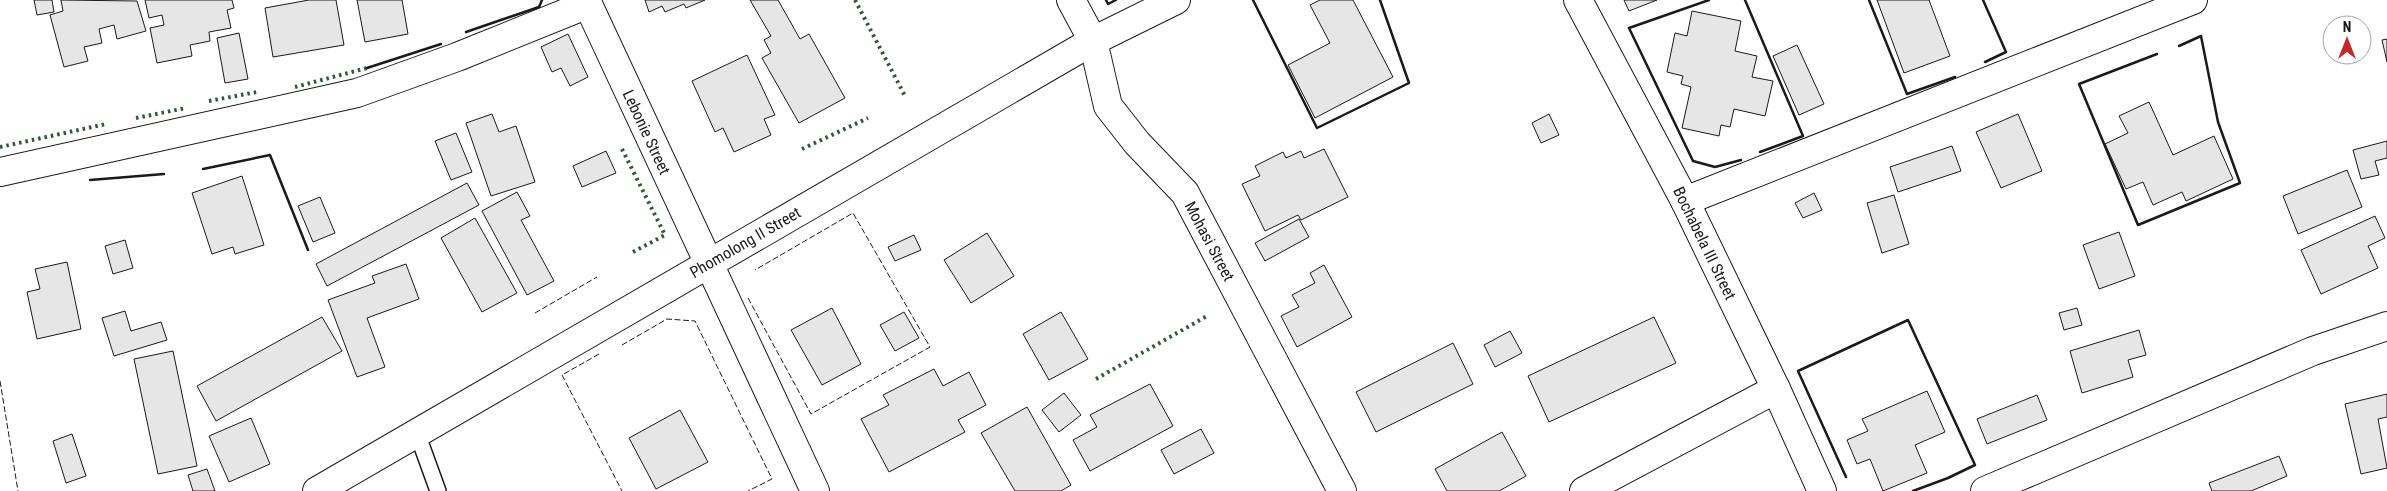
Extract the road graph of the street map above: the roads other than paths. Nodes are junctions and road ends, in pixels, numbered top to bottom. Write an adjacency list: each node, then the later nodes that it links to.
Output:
1 (1071, 0): 6 (street, Mohasi Street)
2 (1176, 0): 6 (street, Phomolong II Street)
3 (1578, 0): 8 (street, Bochabela III Street)
4 (2193, 0): 8 (street)
5 (587, 2): 7 (street); 9 (street, Lebonie Street)
6 (1093, 41): 9 (street, Phomolong II Street); 16 (street, Mohasi Street)
7 (0, 172)
8 (1685, 201): 11 (street, Bochabela III Street)
9 (708, 264): 12 (street, Phomolong II Street); 15 (street, Lebonie Street)
10 (2387, 326): 19 (street)
11 (1776, 389): 17 (street); 18 (street, Bochabela III Street)
12 (417, 434): 13 (street, Phomolong II Street); 14 (lane)
13 (317, 491)
14 (438, 491)
15 (815, 491)
16 (1342, 491)
17 (1584, 491)
18 (1822, 491)
19 (1985, 491)

